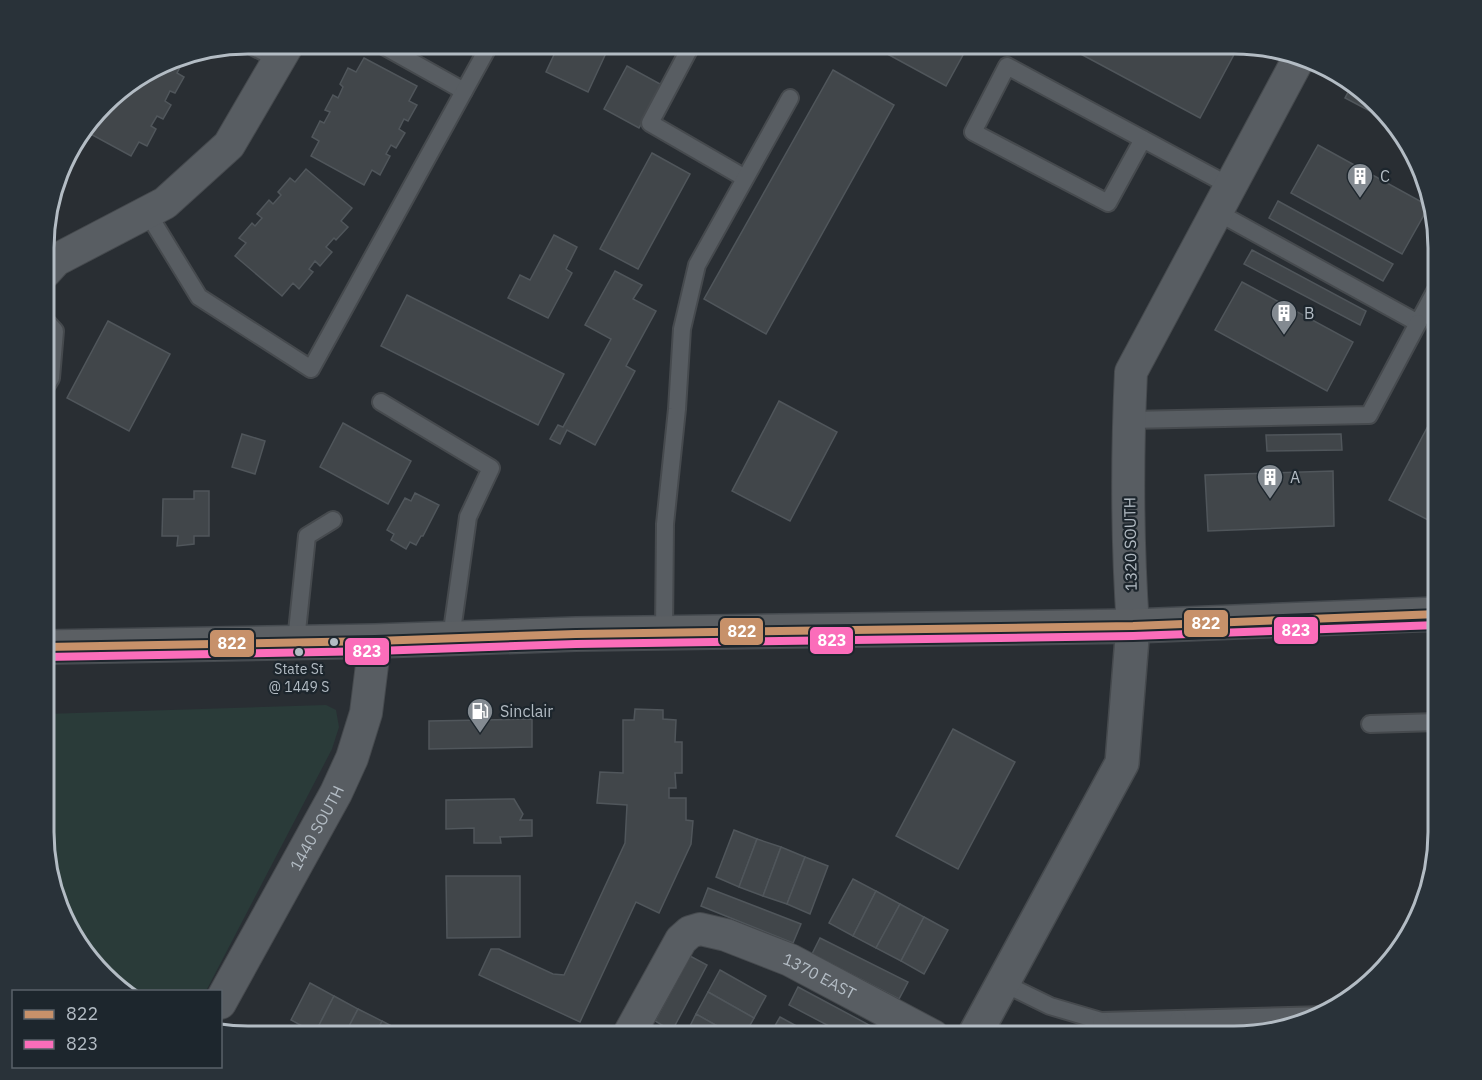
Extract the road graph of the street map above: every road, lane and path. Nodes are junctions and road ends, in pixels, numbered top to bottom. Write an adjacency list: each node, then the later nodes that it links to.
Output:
1 (283, 54): 11 (street)
2 (398, 54): 6 (lane)
3 (484, 54): 6 (lane)
4 (687, 54): 9 (lane)
5 (1295, 65): 10 (street, 1320 SOUTH)
6 (464, 91): 11 (lane)
7 (790, 98): 9 (lane)
8 (1143, 139): 8 (lane); 10 (lane)
9 (745, 178): 20 (lane)
10 (1223, 199): 14 (lane); 16 (street, 1320 SOUTH)
11 (147, 212): 12 (street)
12 (54, 262)
13 (1428, 304): 14 (lane)
14 (1418, 323): 16 (lane)
15 (381, 402): 21 (lane)
16 (1129, 420): 19 (street, 1320 SOUTH)
17 (333, 520): 22 (lane)
18 (1428, 614): 19 (main road)
19 (1132, 626): 20 (main road); 27 (street, 1320 SOUTH)
20 (664, 633): 21 (main road)
21 (451, 638): 23 (main road)
22 (296, 641): 23 (main road); 24 (main road)
23 (375, 641): 28 (street, 1440 SOUTH)
24 (54, 647)
25 (1428, 722): 26 (lane)
26 (1370, 724)
27 (1003, 983): 33 (street, 1320 SOUTH); 34 (lane)
28 (222, 1000)
29 (1297, 1016): 30 (lane)
30 (1178, 1019): 35 (lane); 36 (lane)
31 (634, 1026): 32 (street, 1370 EAST)
32 (914, 1026)
33 (979, 1026)
34 (1094, 1026)
35 (1124, 1026)
36 (1178, 1026)

